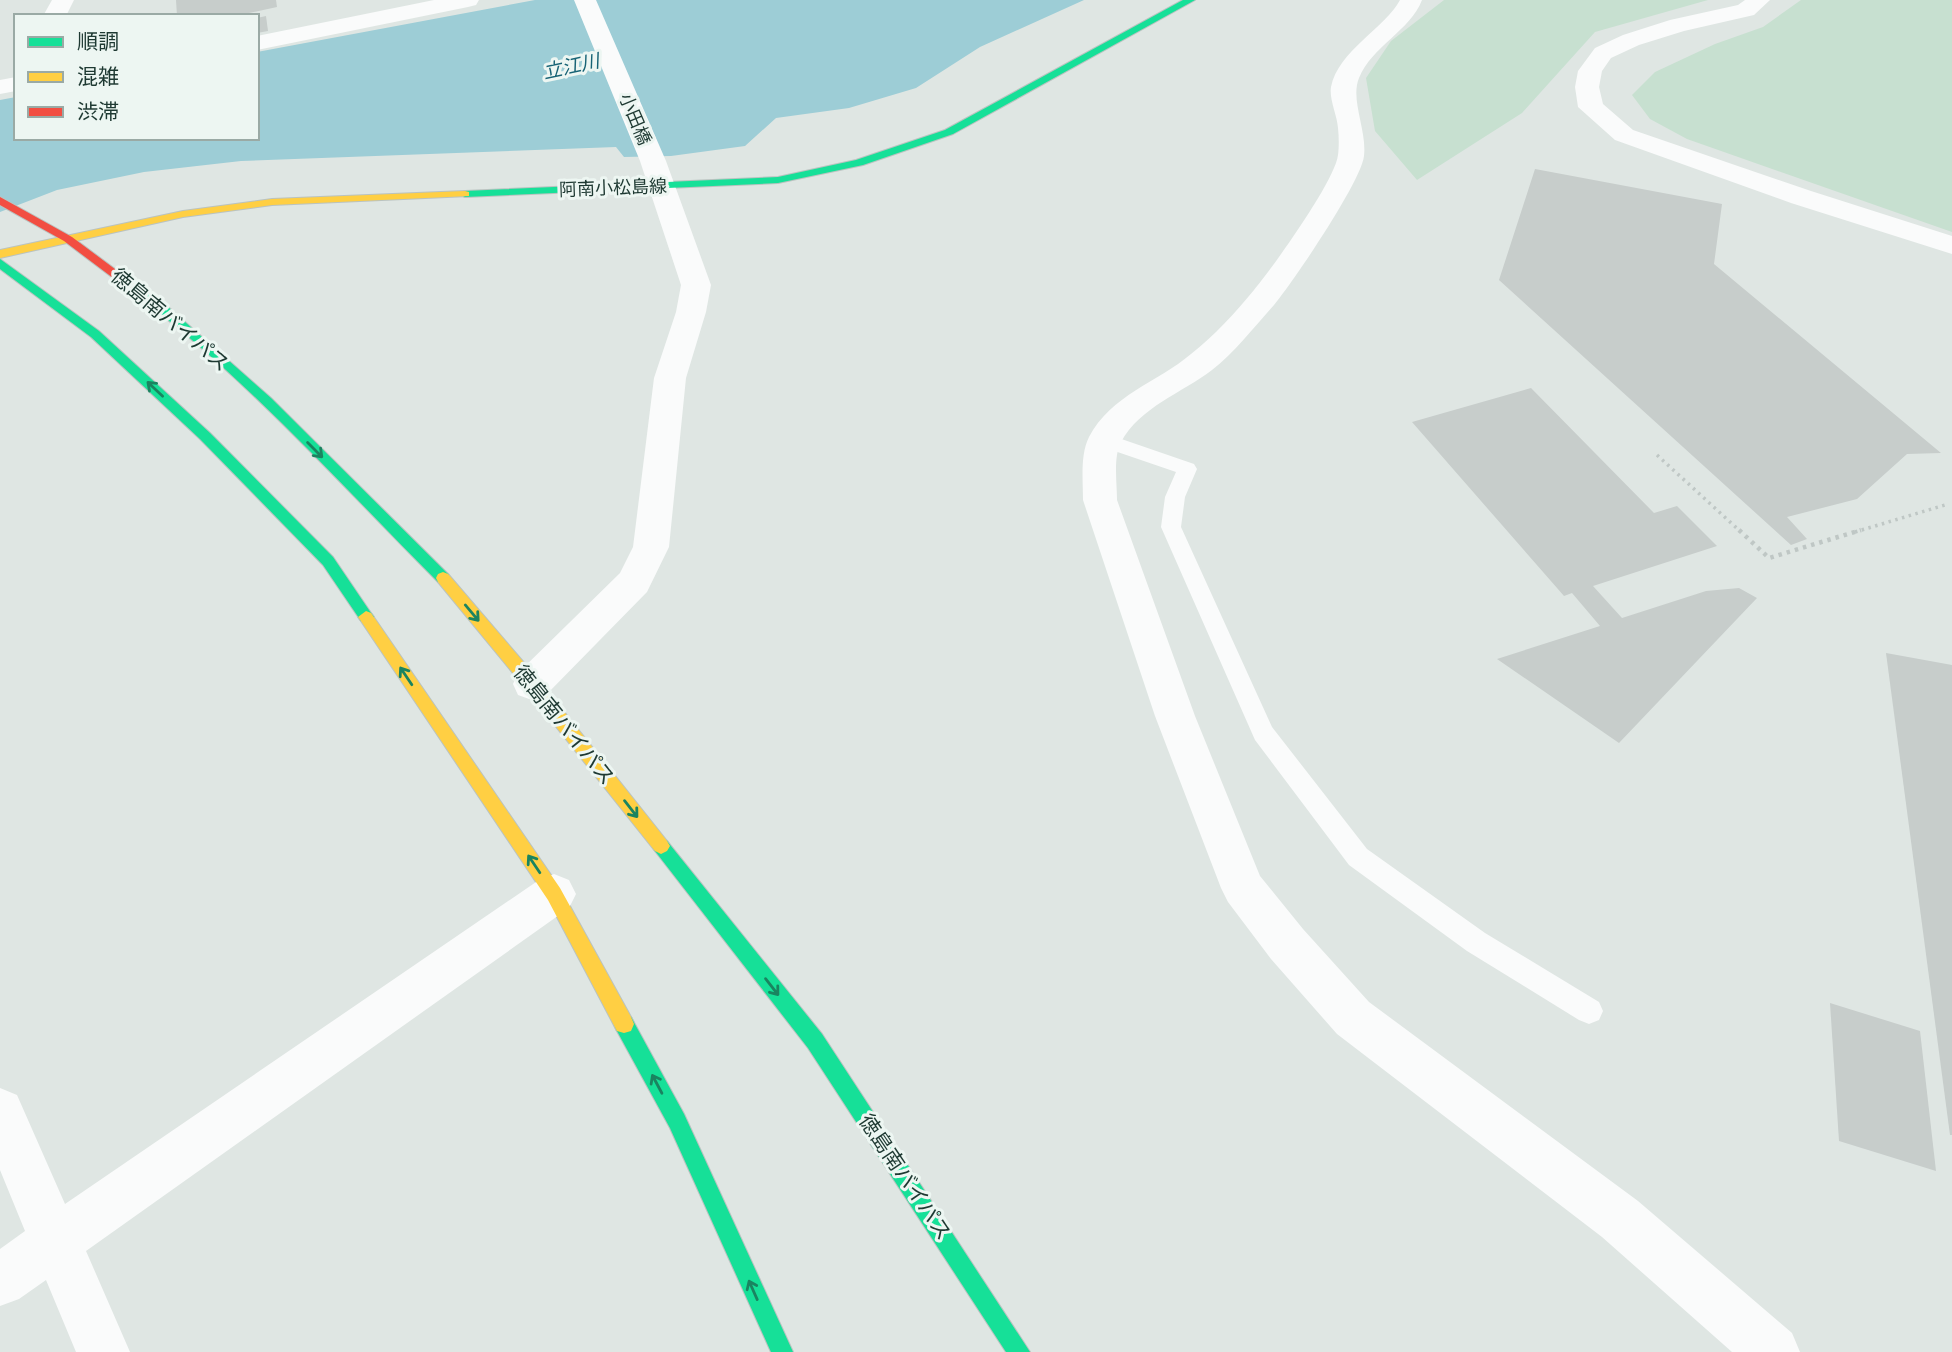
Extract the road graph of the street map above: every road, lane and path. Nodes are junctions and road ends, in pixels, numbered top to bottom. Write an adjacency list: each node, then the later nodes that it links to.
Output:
1 (468, 0): 6 (street)
2 (585, 0): 7 (street, 小田橋)
3 (1190, 0): 7 (main road, 阿南小松島線)
4 (1411, 0): 13 (street)
5 (1759, 0): 10 (street)
6 (259, 43)
7 (657, 173): 9 (main road, 阿南小松島線); 16 (street, 小田橋)
8 (0, 200): 9 (main road, 徳島南バイパス)
9 (68, 239): 11 (main road, 阿南小松島線); 16 (main road, 徳島南バイパス, one-way to 16)
10 (1952, 245)
11 (0, 254)
12 (0, 263): 17 (main road, one-way to 12)
13 (1104, 440): 18 (lane); 26 (street)
14 (1657, 455): 15 (path)
15 (1945, 505)
16 (532, 684): 22 (main road, 徳島南バイパス, one-way to 22)
17 (554, 894): 20 (street); 24 (main road, one-way to 17)
18 (1590, 1011)
19 (0, 1112): 20 (street)
20 (56, 1241): 21 (street); 23 (street)
21 (0, 1280)
22 (994, 1329): 25 (main road, 徳島南バイパス)
23 (103, 1352)
24 (782, 1352)
25 (1019, 1352)
26 (1773, 1352)

